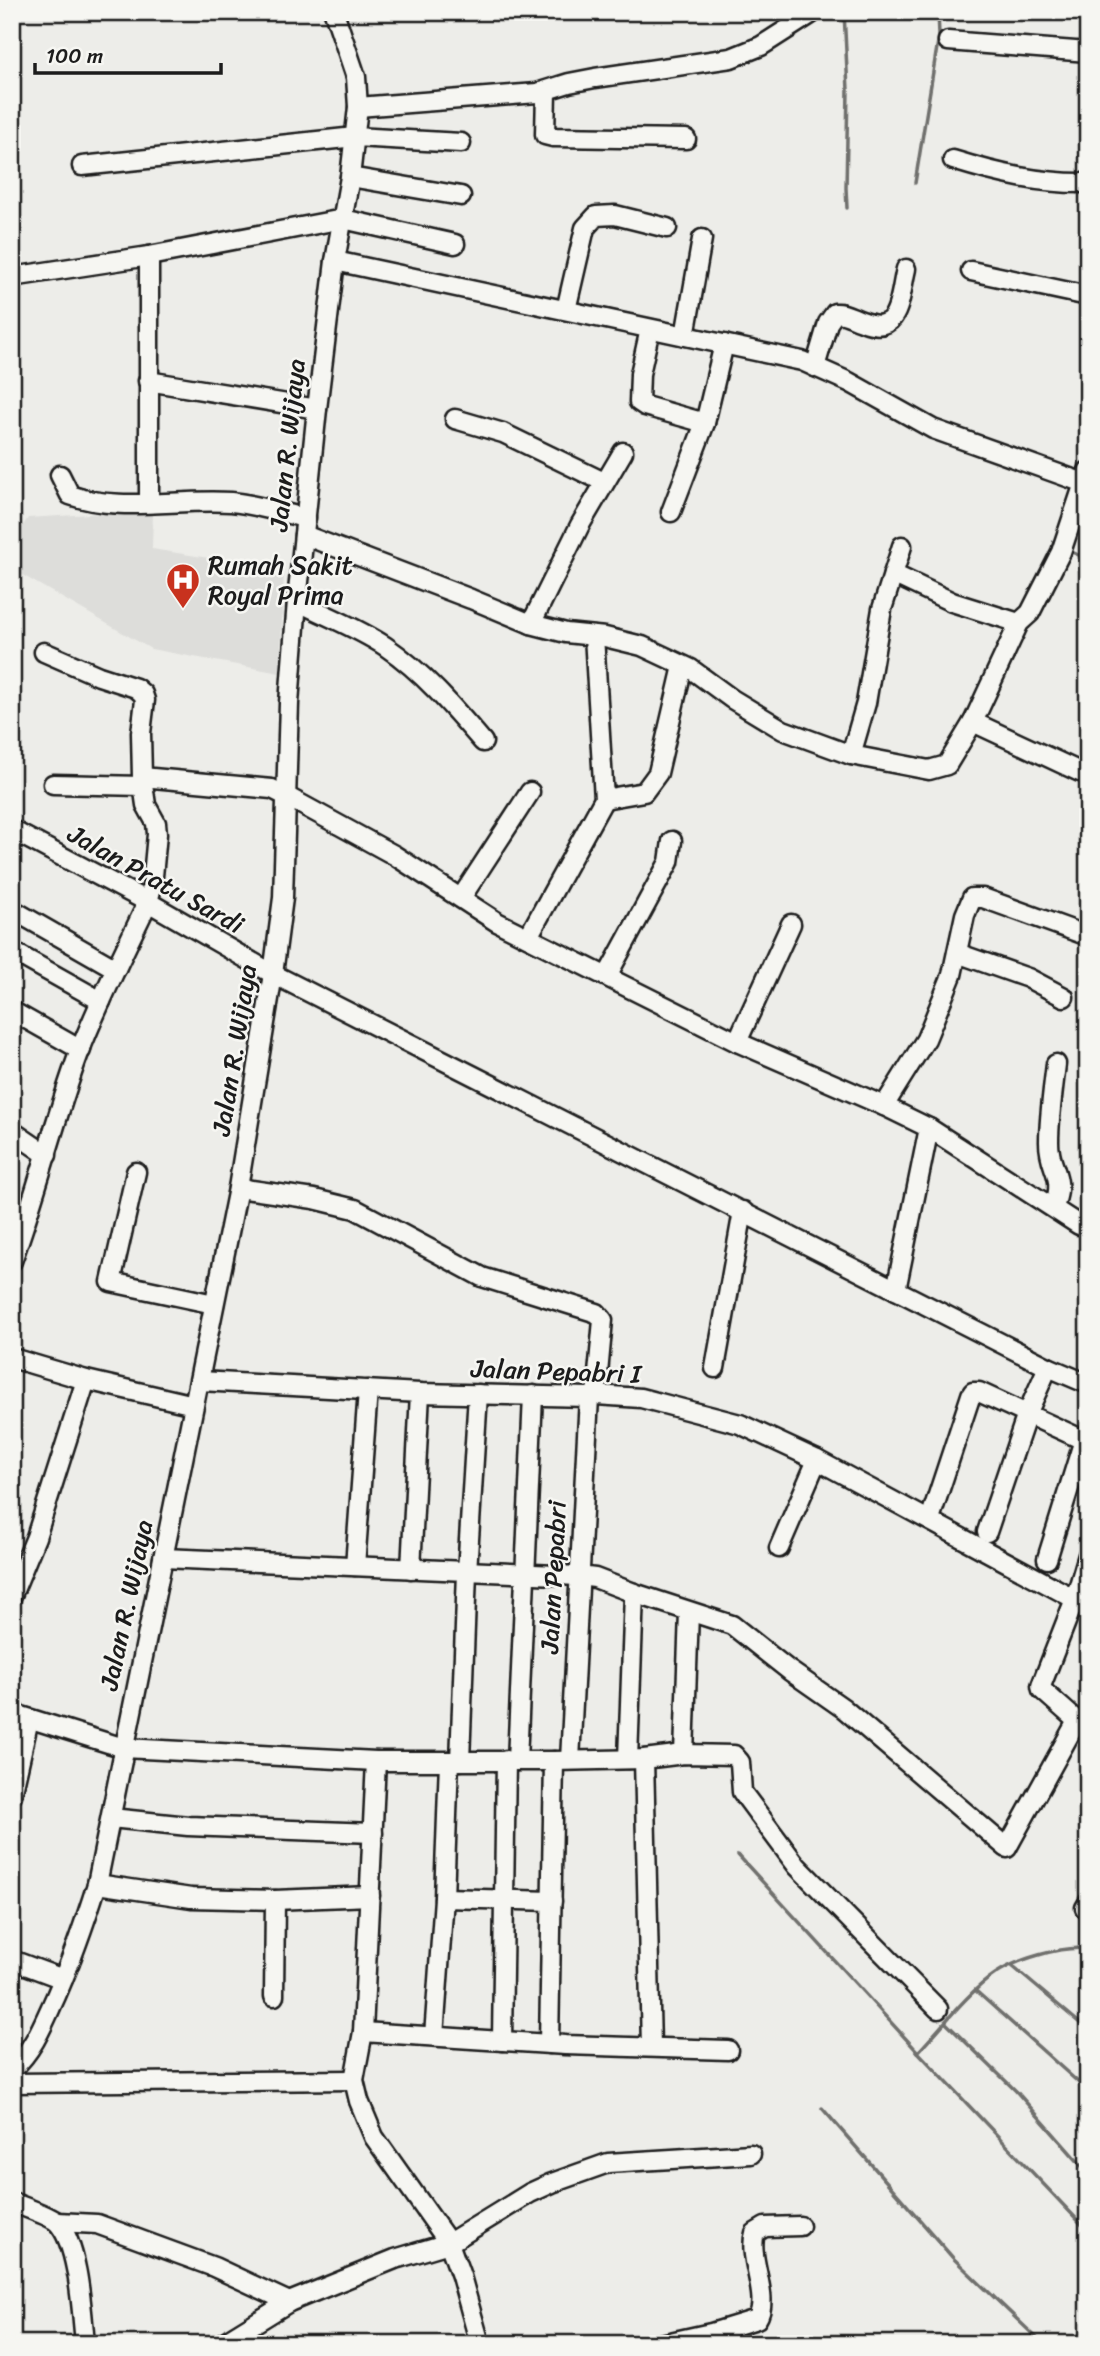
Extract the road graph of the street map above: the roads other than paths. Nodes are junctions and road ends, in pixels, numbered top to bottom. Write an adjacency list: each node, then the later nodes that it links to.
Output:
1 (334, 12): 6 (street, Jalan R. Wijaya)
2 (811, 14): 5 (street)
3 (948, 41): 4 (street)
4 (1088, 52)
5 (547, 91): 6 (street); 8 (street)
6 (358, 107): 7 (street, Jalan R. Wijaya)
7 (355, 137): 9 (street); 11 (street); 12 (street, Jalan R. Wijaya)
8 (686, 139)
9 (461, 143)
10 (953, 160): 13 (street)
11 (82, 166)
12 (350, 177): 14 (street); 15 (street, Jalan R. Wijaya)
13 (1088, 183)
14 (461, 196)
15 (343, 219): 18 (street); 19 (street); 20 (street, Jalan R. Wijaya)
16 (667, 228): 25 (street)
17 (702, 239): 27 (street)
18 (455, 244)
19 (149, 256): 23 (street); 30 (street)
20 (335, 261): 25 (street); 31 (street, Jalan R. Wijaya)
21 (906, 269): 29 (street)
22 (971, 271): 24 (street)
23 (12, 277)
24 (1088, 296)
25 (566, 310): 26 (street)
26 (650, 329): 27 (street); 33 (street)
27 (685, 336): 28 (street)
28 (724, 344): 29 (street); 33 (street)
29 (816, 367): 36 (street)
30 (148, 382): 31 (street); 38 (street)
31 (317, 409): 40 (street, Jalan R. Wijaya)
32 (455, 419): 37 (street)
33 (705, 423): 39 (street)
34 (623, 452): 37 (street)
35 (60, 475): 38 (street)
36 (1086, 477): 44 (street)
37 (604, 482): 45 (street)
38 (149, 502): 40 (street)
39 (671, 512)
40 (305, 526): 43 (street, Jalan R. Wijaya); 45 (street)
41 (902, 546): 42 (street)
42 (893, 574): 44 (street); 51 (street)
43 (297, 601): 50 (street); 56 (street, Jalan R. Wijaya)
44 (1019, 623): 49 (street)
45 (531, 624): 46 (street)
46 (593, 636): 48 (street); 57 (street)
47 (44, 652): 53 (street)
48 (683, 666): 51 (street); 57 (street)
49 (973, 722): 51 (street); 52 (street)
50 (483, 742)
51 (851, 755)
52 (1080, 772)
53 (142, 781): 54 (street); 56 (street); 61 (street)
54 (53, 784)
55 (530, 792): 60 (street)
56 (286, 796): 60 (street); 69 (street, Jalan R. Wijaya)
57 (604, 799): 65 (street)
58 (12, 830): 61 (street, Jalan Pratu Sardi)
59 (672, 841): 70 (street)
60 (461, 898): 65 (street)
61 (148, 902): 68 (street); 69 (street, Jalan Pratu Sardi)
62 (13, 910): 68 (street)
63 (791, 925): 74 (street)
64 (1088, 936): 67 (street)
65 (528, 937): 70 (street)
66 (12, 951): 72 (street)
67 (957, 953): 71 (street); 77 (street)
68 (116, 969): 72 (street)
69 (273, 974): 82 (street, Jalan R. Wijaya); 84 (street, Jalan Pratu Sardi)
70 (607, 976): 74 (street)
71 (1065, 997)
72 (101, 1001): 75 (street)
73 (12, 1012): 75 (street)
74 (737, 1042): 77 (street)
75 (81, 1049): 80 (street)
76 (1056, 1064): 83 (street)
77 (884, 1106): 78 (street)
78 (929, 1128): 83 (street); 88 (street)
79 (12, 1131): 80 (street)
80 (47, 1155): 85 (street)
81 (136, 1171): 89 (street)
82 (238, 1188): 89 (street, Jalan R. Wijaya); 100 (street, Jalan Pepabri)
83 (1054, 1207): 86 (street)
84 (743, 1211): 88 (street, Jalan Pratu Sardi); 92 (street)
85 (19, 1217): 87 (street)
86 (1079, 1225)
87 (12, 1261)
88 (896, 1290): 91 (street, Jalan Pratu Sardi)
89 (214, 1304): 94 (street, Jalan R. Wijaya)
90 (12, 1358): 93 (street)
91 (1048, 1367): 95 (street, Jalan Pratu Sardi); 102 (street)
92 (715, 1368)
93 (86, 1380): 101 (street); 116 (street)
94 (200, 1381): 96 (street, Jalan Pepabri I); 101 (street, Jalan R. Wijaya)
95 (1088, 1384)
96 (368, 1390): 97 (street, Jalan Pepabri I); 110 (street)
97 (420, 1393): 98 (street, Jalan Pepabri I); 111 (street)
98 (478, 1394): 99 (street, Jalan Pepabri I); 112 (street)
99 (533, 1395): 100 (street, Jalan Pepabri I); 113 (street)
100 (592, 1396): 103 (street, Jalan Pepabri I); 114 (street, Jalan Pepabri)
101 (194, 1405): 108 (street, Jalan R. Wijaya)
102 (1027, 1414): 104 (street); 105 (street); 109 (street)
103 (817, 1460): 106 (street); 117 (street, Jalan Pepabri I)
104 (932, 1513)
105 (987, 1532)
106 (779, 1548)
107 (1088, 1555): 117 (street)
108 (163, 1558): 110 (street); 121 (street, Jalan R. Wijaya)
109 (1046, 1559)
110 (355, 1566): 111 (street)
111 (411, 1569): 112 (street)
112 (467, 1572): 113 (street); 126 (street)
113 (526, 1575): 114 (street); 127 (street)
114 (579, 1576): 115 (street); 124 (street, Jalan Pepabri)
115 (634, 1593): 118 (street); 123 (street)
116 (12, 1595)
117 (1081, 1601): 120 (street)
118 (690, 1612): 120 (street); 122 (street)
119 (21, 1716): 121 (street); 128 (street)
120 (1083, 1723)
121 (124, 1748): 125 (street); 129 (street, Jalan R. Wijaya)
122 (684, 1754): 123 (street); 140 (street)
123 (636, 1759): 124 (street); 145 (street)
124 (562, 1760): 127 (street); 136 (street, Jalan Pepabri)
125 (376, 1761): 126 (street); 130 (street)
126 (454, 1761): 127 (street); 133 (street)
127 (511, 1761): 135 (street)
128 (12, 1795)
129 (111, 1818): 130 (street); 131 (street, Jalan R. Wijaya)
130 (373, 1833): 132 (street)
131 (97, 1884): 134 (street); 138 (street, Jalan R. Wijaya)
132 (370, 1896): 134 (street); 141 (street)
133 (444, 1898): 135 (street); 142 (street)
134 (275, 1900): 139 (street)
135 (504, 1900): 136 (street); 143 (street)
136 (552, 1902): 144 (street, Jalan Pepabri)
137 (12, 1960): 138 (street)
138 (63, 1979): 147 (street, Jalan R. Wijaya)
139 (274, 1996)
140 (938, 2009)
141 (363, 2032): 142 (street); 148 (street)
142 (435, 2036): 143 (street)
143 (502, 2042): 144 (street)
144 (548, 2044): 145 (street)
145 (652, 2047): 146 (street)
146 (728, 2050)
147 (12, 2069)
148 (354, 2080): 149 (street); 154 (street)
149 (12, 2083)
150 (751, 2154): 154 (street)
151 (12, 2202): 152 (street)
152 (57, 2222): 155 (street); 156 (street)
153 (800, 2226): 159 (street)
154 (449, 2243): 155 (street); 158 (street)
155 (289, 2302): 157 (street)
156 (85, 2344)
157 (221, 2344)
158 (480, 2344)
159 (661, 2344)

